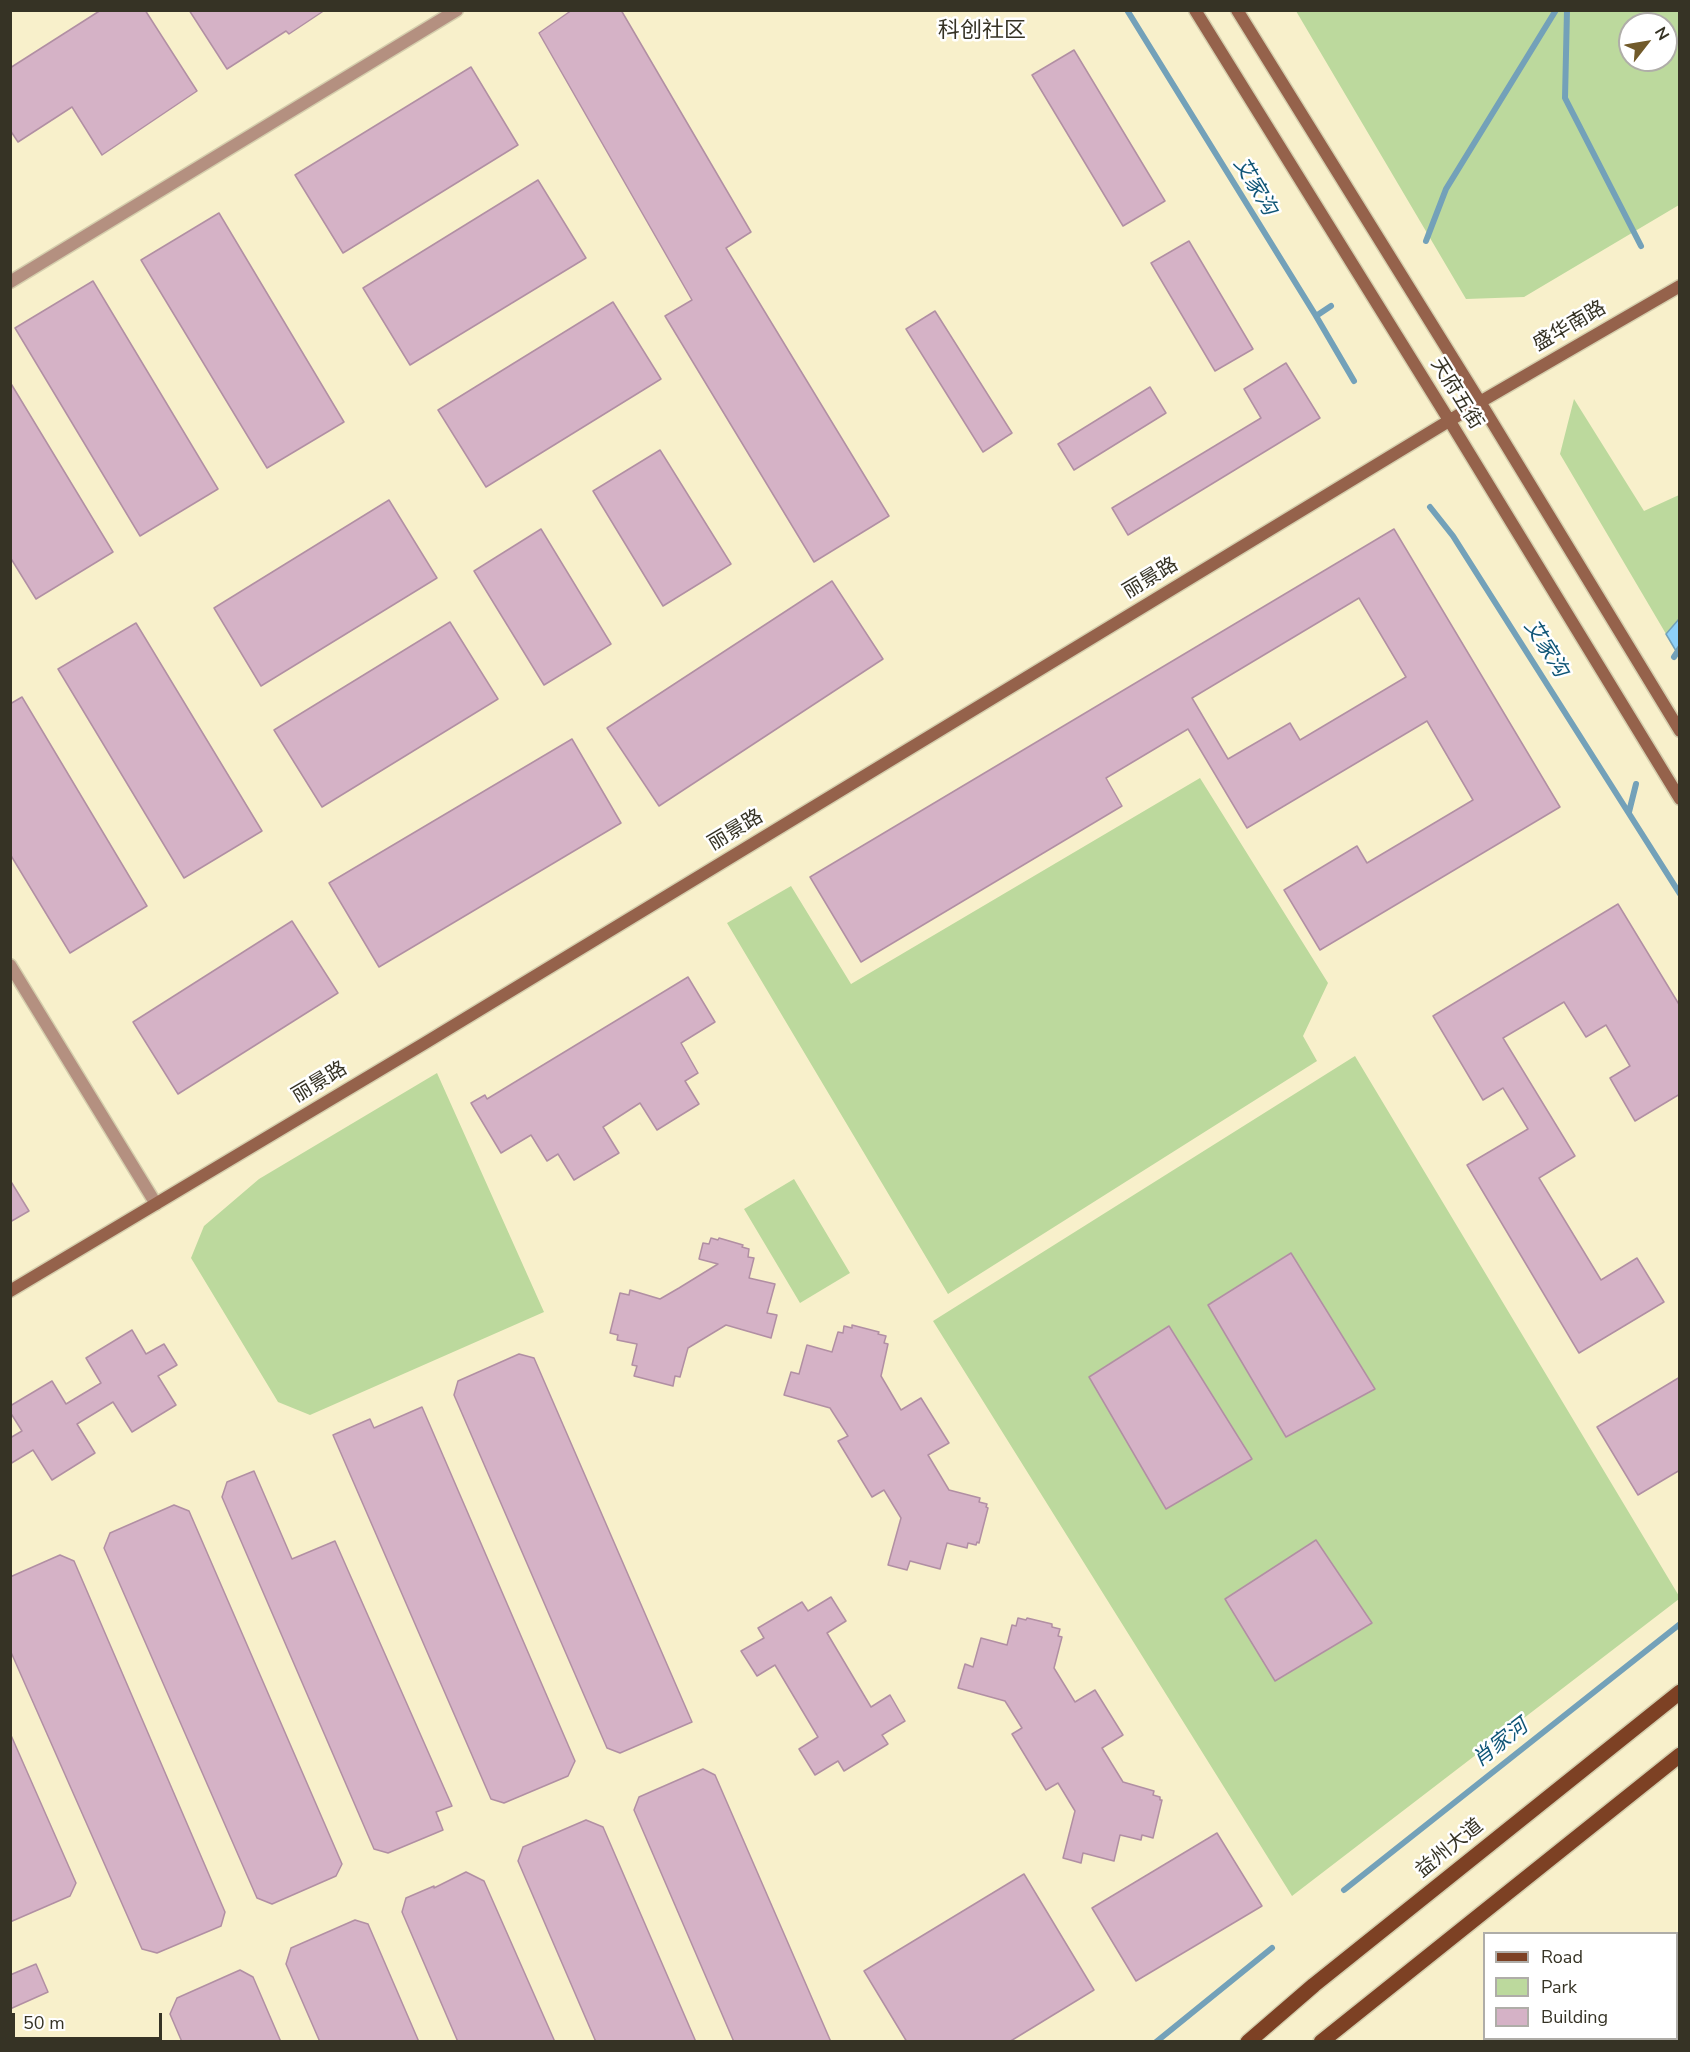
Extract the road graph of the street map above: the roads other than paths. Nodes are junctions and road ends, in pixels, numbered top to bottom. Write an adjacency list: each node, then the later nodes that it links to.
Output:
1 (457, 10): 4 (street)
2 (1195, 10): 7 (street, 天府五街)
3 (1237, 10): 6 (street, 天府五街)
4 (10, 282)
5 (1680, 286): 6 (street, 盛华南路)
6 (1479, 402): 7 (street, 丽景路); 8 (street, 天府五街)
7 (1449, 420): 9 (street, 天府五街); 11 (street, 丽景路)
8 (1680, 731)
9 (1680, 799)
10 (10, 965): 11 (street)
11 (156, 1204): 12 (street, 丽景路)
12 (10, 1291)
13 (1680, 1692): 15 (main road, 益州大道)
14 (1680, 1755): 16 (main road)
15 (1248, 2042)
16 (1321, 2042)

